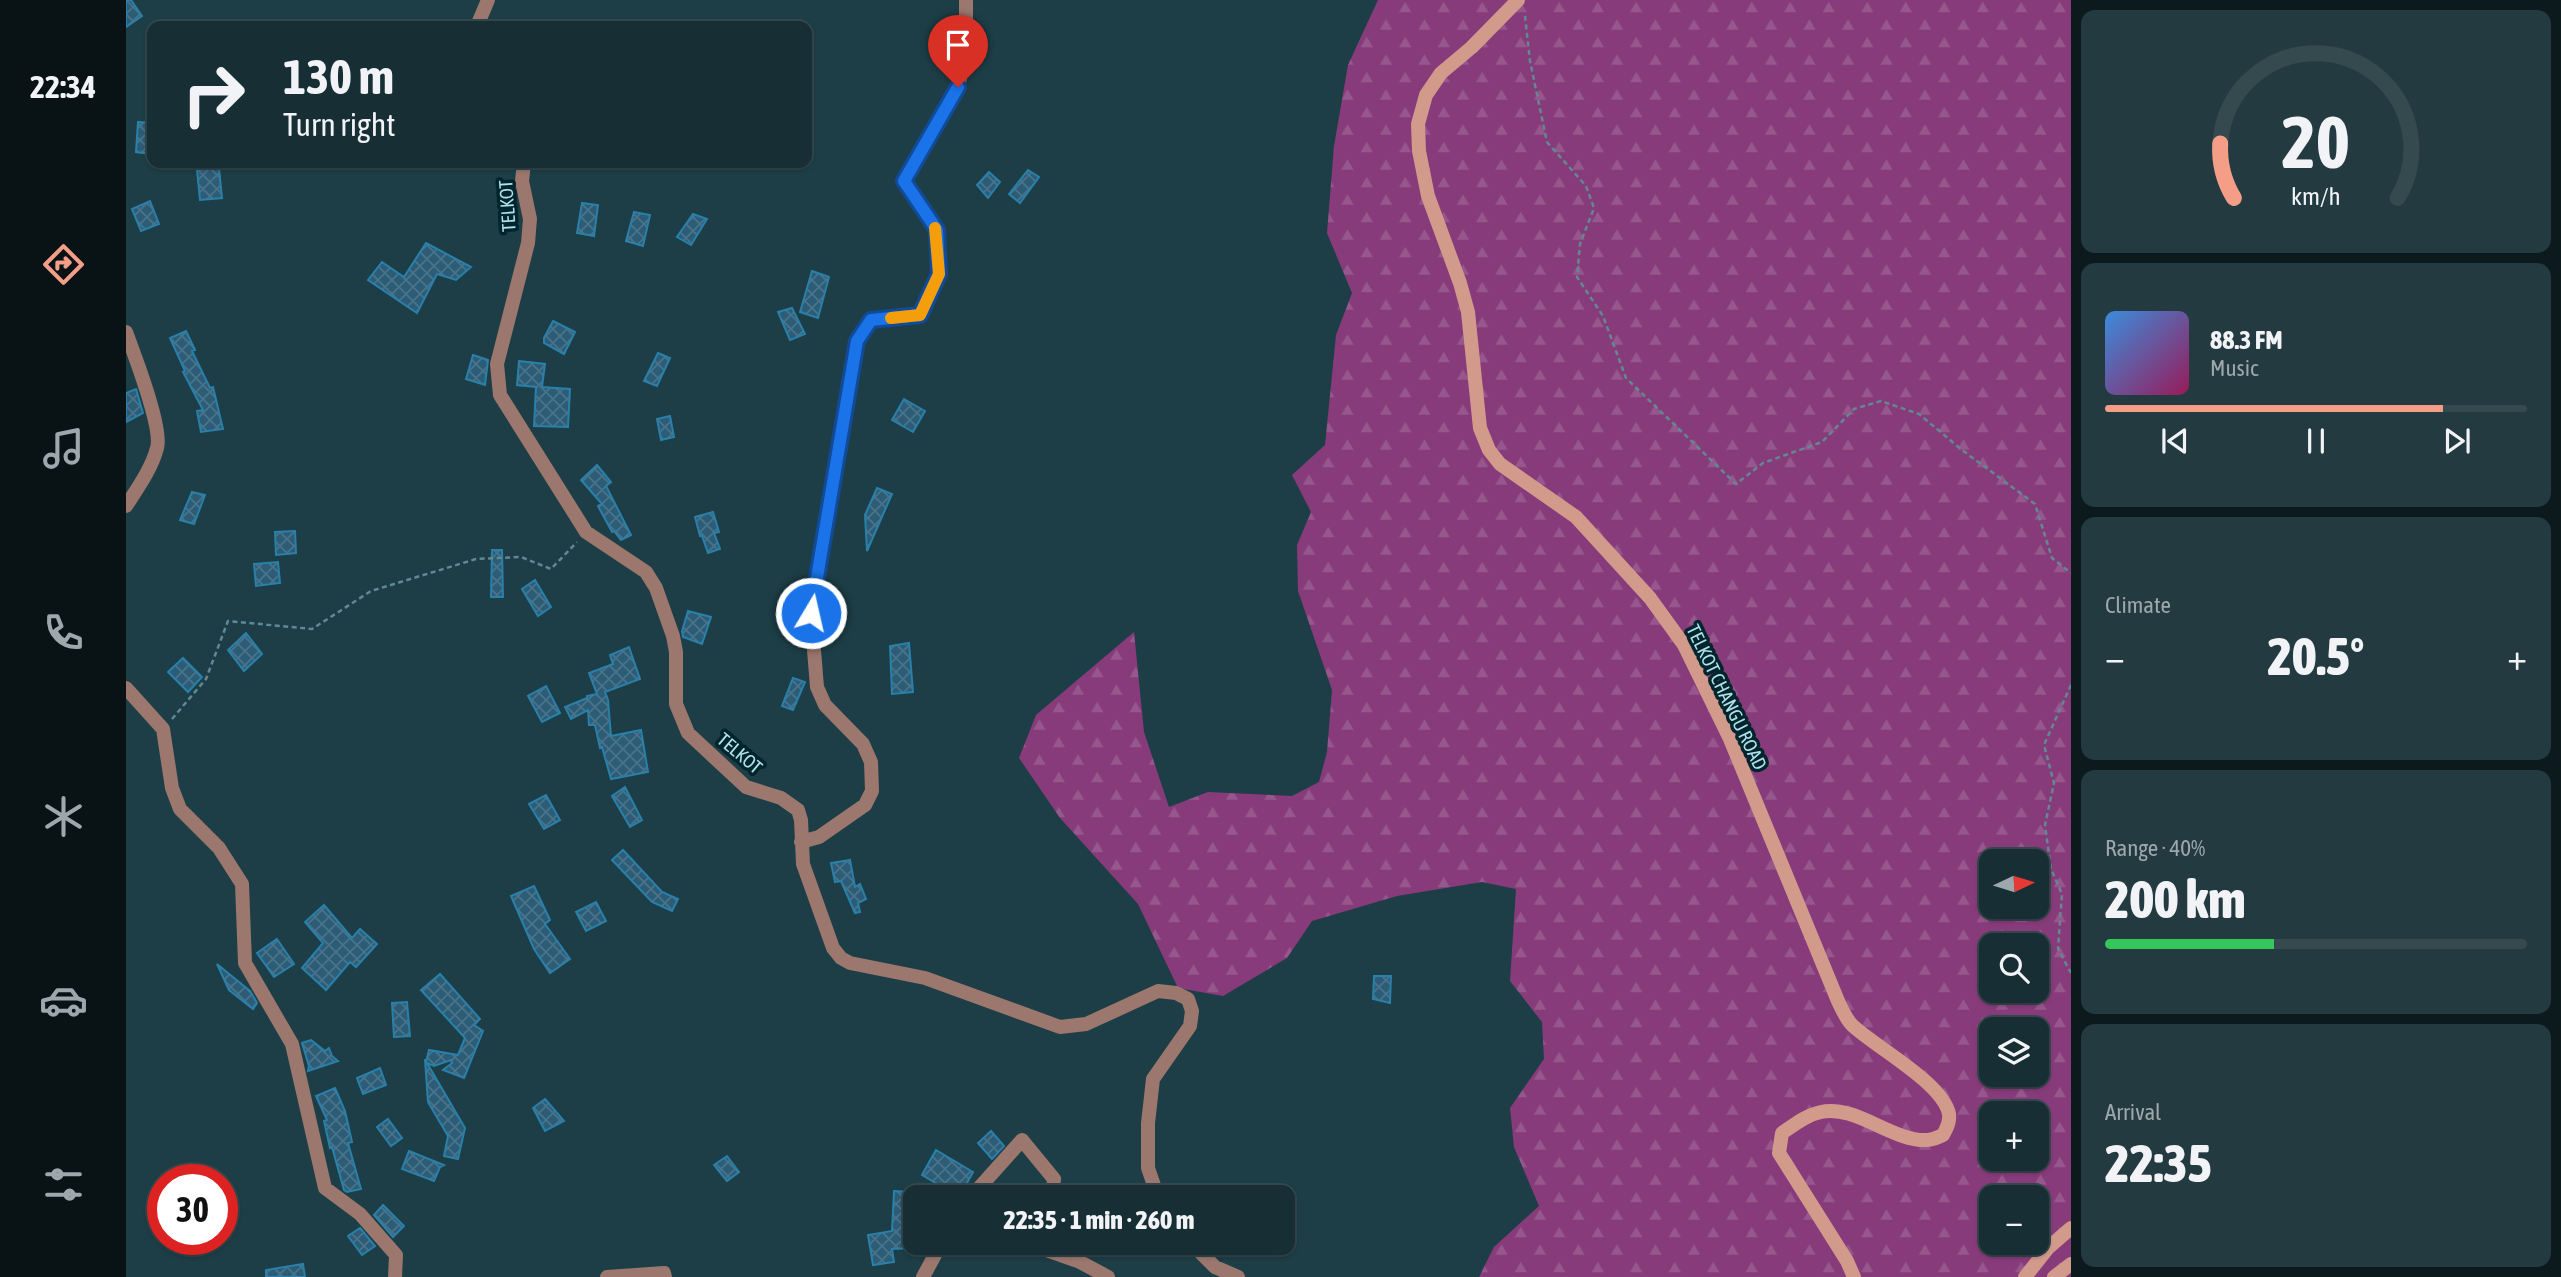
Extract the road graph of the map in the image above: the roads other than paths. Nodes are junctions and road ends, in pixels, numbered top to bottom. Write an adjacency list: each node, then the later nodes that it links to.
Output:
1 (488, 0): 4 (street)
2 (966, 0): 11 (street)
3 (1521, 3): 26 (street, TELKOT CHANGU ROAD)
4 (479, 21)
5 (523, 168): 11 (street, TELKOT)
6 (126, 332): 8 (street)
7 (126, 476): 8 (street)
8 (138, 488): 9 (street)
9 (126, 506)
10 (126, 688): 20 (street)
11 (801, 842): 14 (street, TELKOT)
12 (982, 1185): 13 (street)
13 (1053, 1185)
14 (1154, 1185)
15 (2071, 1228): 27 (street)
16 (935, 1255): 23 (street)
17 (1060, 1255): 24 (street)
18 (1203, 1255): 25 (street)
19 (2071, 1264): 28 (street)
20 (395, 1277)
21 (607, 1277): 22 (street)
22 (665, 1277)
23 (923, 1277)
24 (1108, 1277)
25 (1238, 1277)
26 (1854, 1277)
27 (2025, 1277)
28 (2054, 1277)

